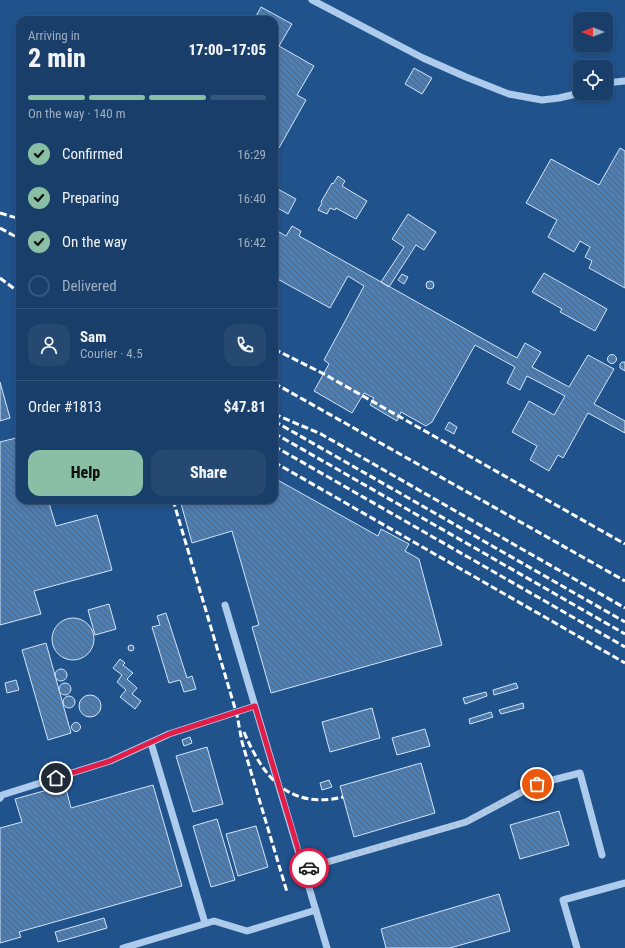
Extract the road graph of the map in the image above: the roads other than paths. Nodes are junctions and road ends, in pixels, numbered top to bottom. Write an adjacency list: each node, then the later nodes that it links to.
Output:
1 (312, 0): 4 (lane)
2 (625, 81): 3 (lane)
3 (613, 82)
4 (573, 95)
5 (225, 605): 6 (lane)
6 (255, 706): 7 (lane); 10 (lane)
7 (151, 743): 8 (lane); 13 (lane)
8 (0, 798)
9 (602, 855): 10 (lane)
10 (304, 869): 12 (lane)
11 (625, 883): 16 (lane)
12 (316, 910): 13 (lane); 15 (lane)
13 (205, 923): 14 (lane)
14 (123, 948)
15 (327, 948)
16 (577, 948)

